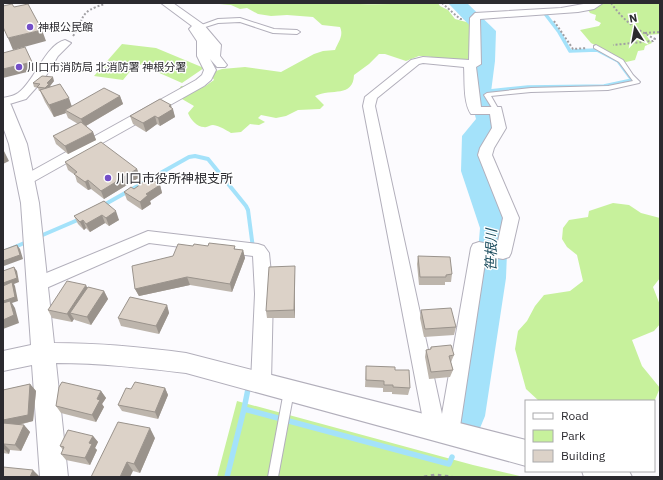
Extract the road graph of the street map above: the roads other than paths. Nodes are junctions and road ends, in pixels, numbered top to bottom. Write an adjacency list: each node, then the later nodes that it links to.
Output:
1 (166, 3): 3 (street)
2 (598, 3): 7 (street)
3 (199, 27): 4 (lane); 8 (street); 11 (street)
4 (297, 32)
5 (66, 43): 9 (street)
6 (596, 47): 10 (lane)
7 (470, 64): 10 (street); 17 (street)
8 (221, 65)
9 (3, 103): 11 (street)
10 (496, 110): 17 (street)
11 (26, 180): 12 (street)
12 (38, 284): 13 (street); 15 (street)
13 (43, 354): 14 (street); 15 (street); 20 (street)
14 (3, 361)
15 (261, 382): 16 (street)
16 (289, 390): 17 (street); 21 (lane)
17 (442, 432): 18 (street)
18 (525, 453)
19 (599, 472): 22 (street)
20 (54, 477)
21 (273, 477)
22 (618, 477)

